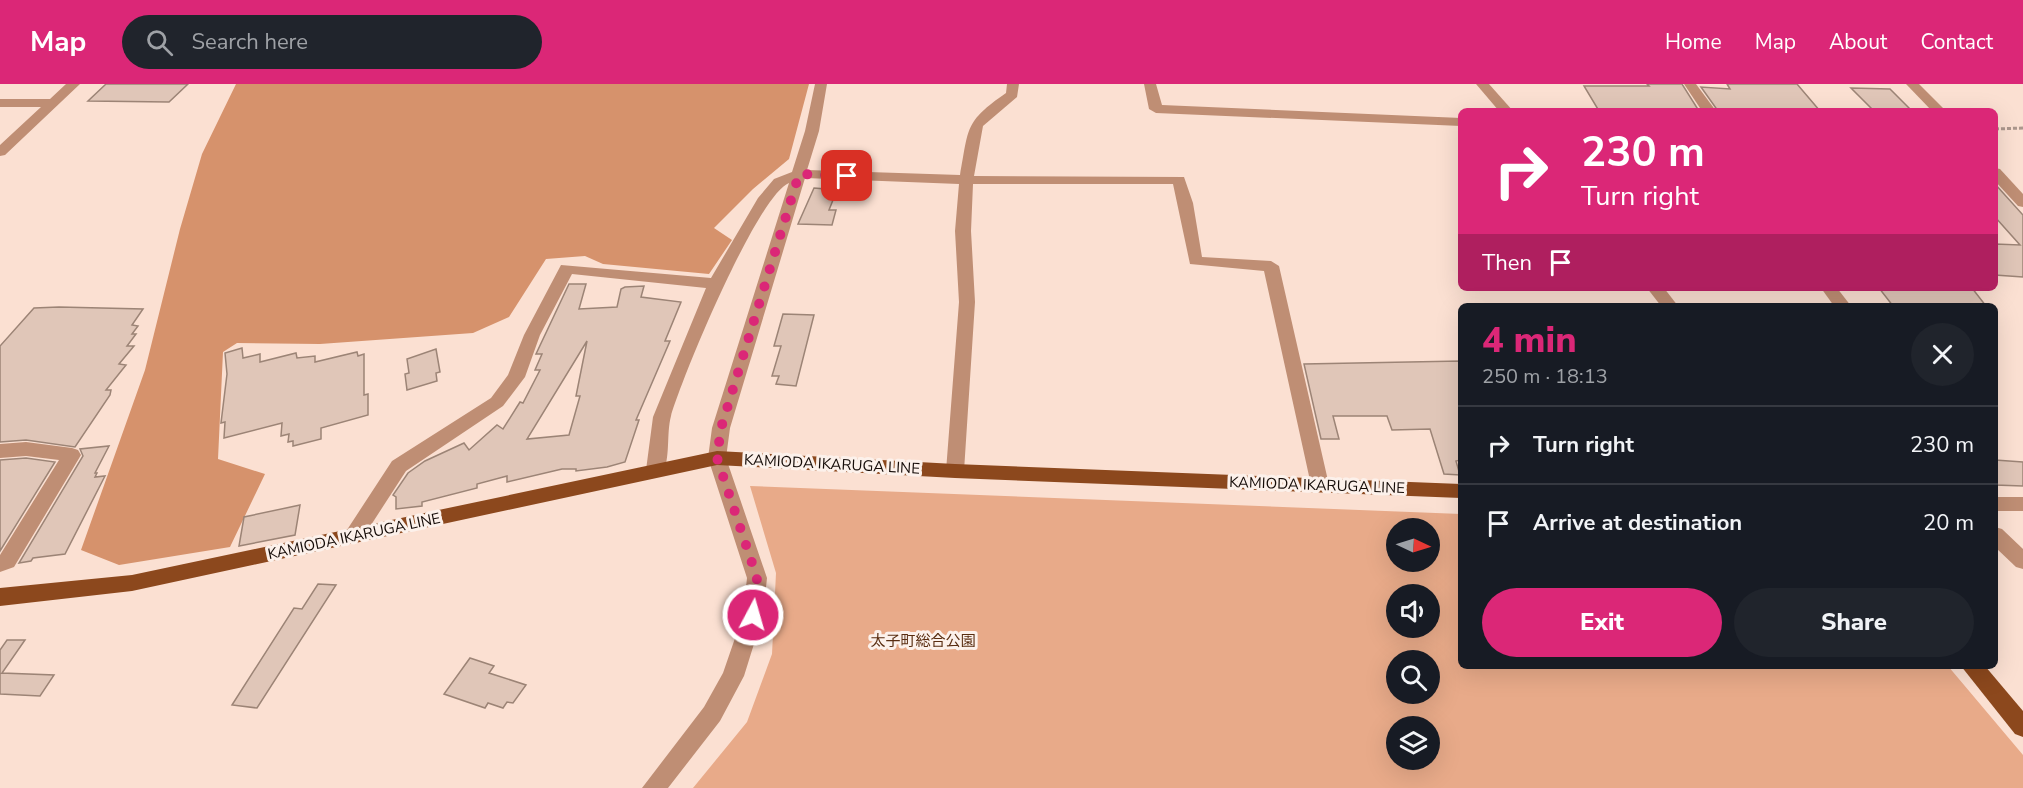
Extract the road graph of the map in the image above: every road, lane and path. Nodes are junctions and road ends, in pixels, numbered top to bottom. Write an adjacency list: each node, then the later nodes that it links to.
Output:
1 (74, 84): 9 (street)
2 (821, 84): 17 (street)
3 (1013, 84): 19 (street)
4 (1150, 84): 13 (street)
5 (1482, 84): 10 (street)
6 (1690, 84): 11 (street)
7 (1912, 84): 12 (street)
8 (0, 103): 9 (street)
9 (52, 103): 16 (street)
10 (1503, 108)
11 (1707, 108)
12 (1936, 108)
13 (1458, 122)
14 (2023, 128): 15 (path)
15 (1998, 129)
16 (0, 152)
17 (799, 174): 19 (street); 21 (street); 27 (street)
18 (1998, 175): 20 (street)
19 (966, 180): 29 (street); 30 (street)
20 (2023, 203)
21 (716, 284): 28 (street); 34 (street)
22 (1658, 291): 24 (street)
23 (1831, 291): 25 (street)
24 (1668, 303)
25 (1841, 303)
26 (0, 450): 37 (street)
27 (717, 458): 28 (main road, KAMIODA IKARUGA LINE); 29 (main road, KAMIODA IKARUGA LINE); 41 (street)
28 (655, 470): 34 (main road, KAMIODA IKARUGA LINE)
29 (955, 471): 30 (main road, KAMIODA IKARUGA LINE)
30 (1320, 485): 31 (main road, KAMIODA IKARUGA LINE)
31 (1458, 491)
32 (1998, 504): 33 (street)
33 (2023, 504)
34 (353, 536): 38 (main road, KAMIODA IKARUGA LINE)
35 (1998, 538): 36 (street)
36 (2023, 561)
37 (0, 564)
38 (0, 597)
39 (1975, 669): 40 (main road)
40 (2023, 727)
41 (654, 788)

